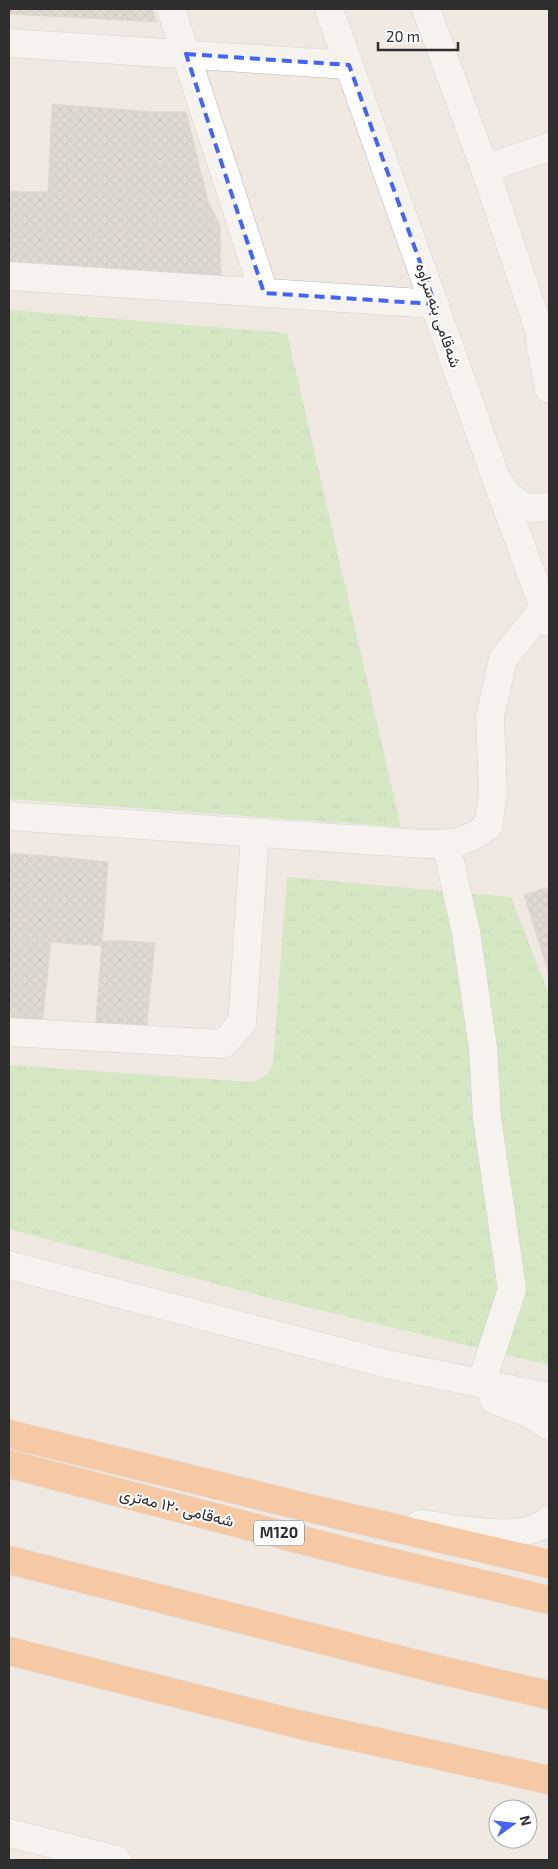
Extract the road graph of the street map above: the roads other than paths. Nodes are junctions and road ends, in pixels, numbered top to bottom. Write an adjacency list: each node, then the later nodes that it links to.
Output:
1 (171, 9): 5 (street)
2 (329, 9): 6 (street, شەقامی بنەسراوە)
3 (426, 9): 8 (street)
4 (9, 42): 5 (street)
5 (186, 54): 6 (street); 10 (street)
6 (349, 64): 11 (street, شەقامی بنەسراوە)
7 (549, 147): 8 (street)
8 (485, 169): 12 (street)
9 (9, 276): 10 (street)
10 (264, 293): 11 (street)
11 (435, 304): 15 (street, شەقامی بنەسراوە)
12 (537, 324): 13 (street); 14 (street)
13 (549, 359)
14 (549, 389)
15 (496, 478): 16 (street); 17 (street, شەقامی بنەسراوە)
16 (549, 506)
17 (547, 615): 20 (street)
18 (9, 816): 19 (street)
19 (255, 832): 20 (street); 21 (street)
20 (446, 844): 24 (street)
21 (9, 1032)
22 (9, 1265): 23 (street)
23 (391, 1365): 24 (street); 26 (street)
24 (481, 1384): 25 (street)
25 (549, 1397)
26 (549, 1426)
27 (9, 1434): 29 (highway)
28 (9, 1464): 33 (highway, شەقامی ١٢٠ مەتری / M120)
29 (312, 1510): 30 (street); 32 (highway)
30 (549, 1520)
31 (9, 1560): 35 (highway)
32 (549, 1564)
33 (549, 1600)
34 (9, 1652): 36 (highway)
35 (549, 1695)
36 (549, 1780)
37 (9, 1833): 38 (street)
38 (117, 1860)

